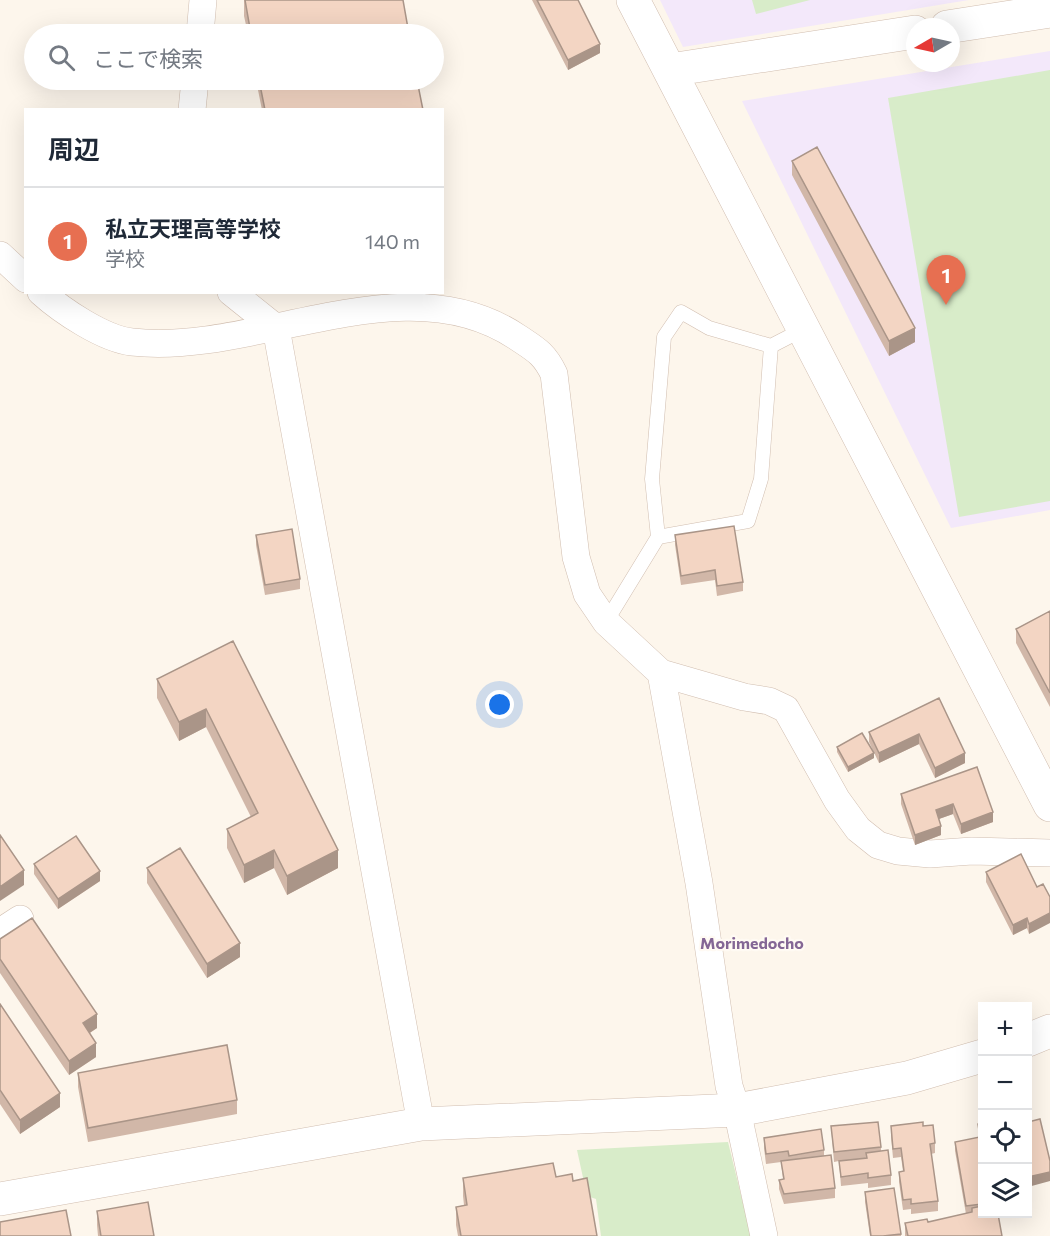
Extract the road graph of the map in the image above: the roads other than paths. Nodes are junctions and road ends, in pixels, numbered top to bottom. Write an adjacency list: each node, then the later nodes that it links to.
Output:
1 (203, 0): 4 (street)
2 (633, 0): 7 (street)
3 (1050, 11): 5 (street)
4 (201, 24)
5 (960, 25)
6 (906, 33): 7 (street)
7 (670, 70): 15 (street)
8 (194, 90): 9 (street)
9 (192, 108)
10 (0, 255): 11 (street)
11 (24, 277)
12 (44, 294): 14 (street)
13 (234, 294): 14 (street)
14 (276, 328): 18 (street); 26 (street)
15 (804, 329): 16 (lane); 20 (street)
16 (771, 346): 17 (lane); 17 (lane)
17 (658, 537): 18 (lane)
18 (606, 622): 19 (street)
19 (661, 673): 21 (street); 25 (street)
20 (1048, 794)
21 (1050, 853)
22 (1050, 1031): 23 (street)
23 (1032, 1038)
24 (978, 1057): 25 (street)
25 (737, 1110): 26 (street); 28 (street)
26 (421, 1124): 27 (street)
27 (0, 1199)
28 (764, 1236)

